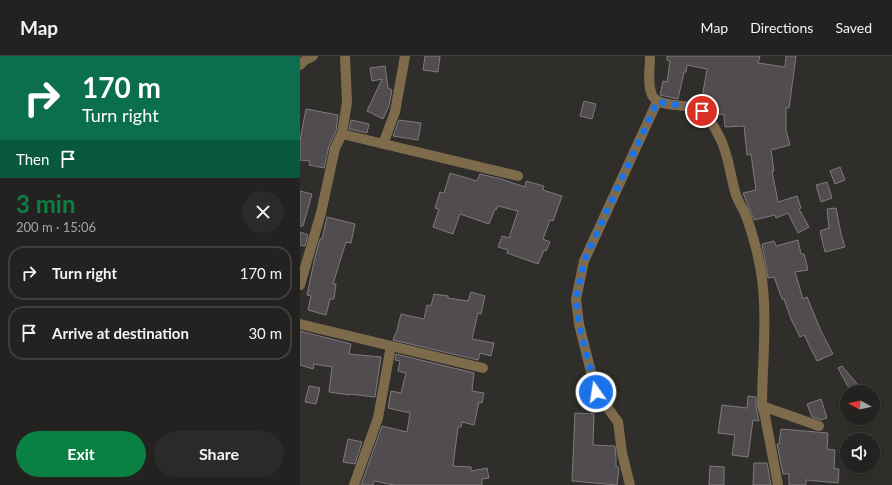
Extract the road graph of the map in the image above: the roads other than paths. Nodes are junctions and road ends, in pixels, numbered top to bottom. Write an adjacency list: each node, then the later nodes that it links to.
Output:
1 (313, 56): 5 (street)
2 (346, 56): 7 (street)
3 (405, 56): 8 (street)
4 (650, 56): 6 (street)
5 (300, 65)
6 (657, 102): 14 (street); 17 (street)
7 (342, 134): 8 (street); 10 (street)
8 (383, 144): 9 (street)
9 (518, 176)
10 (300, 285)
11 (300, 324): 12 (street)
12 (392, 346): 13 (street); 16 (street)
13 (483, 368)
14 (762, 406): 15 (street); 18 (street)
15 (819, 426)
16 (354, 485)
17 (630, 485)
18 (778, 485)

